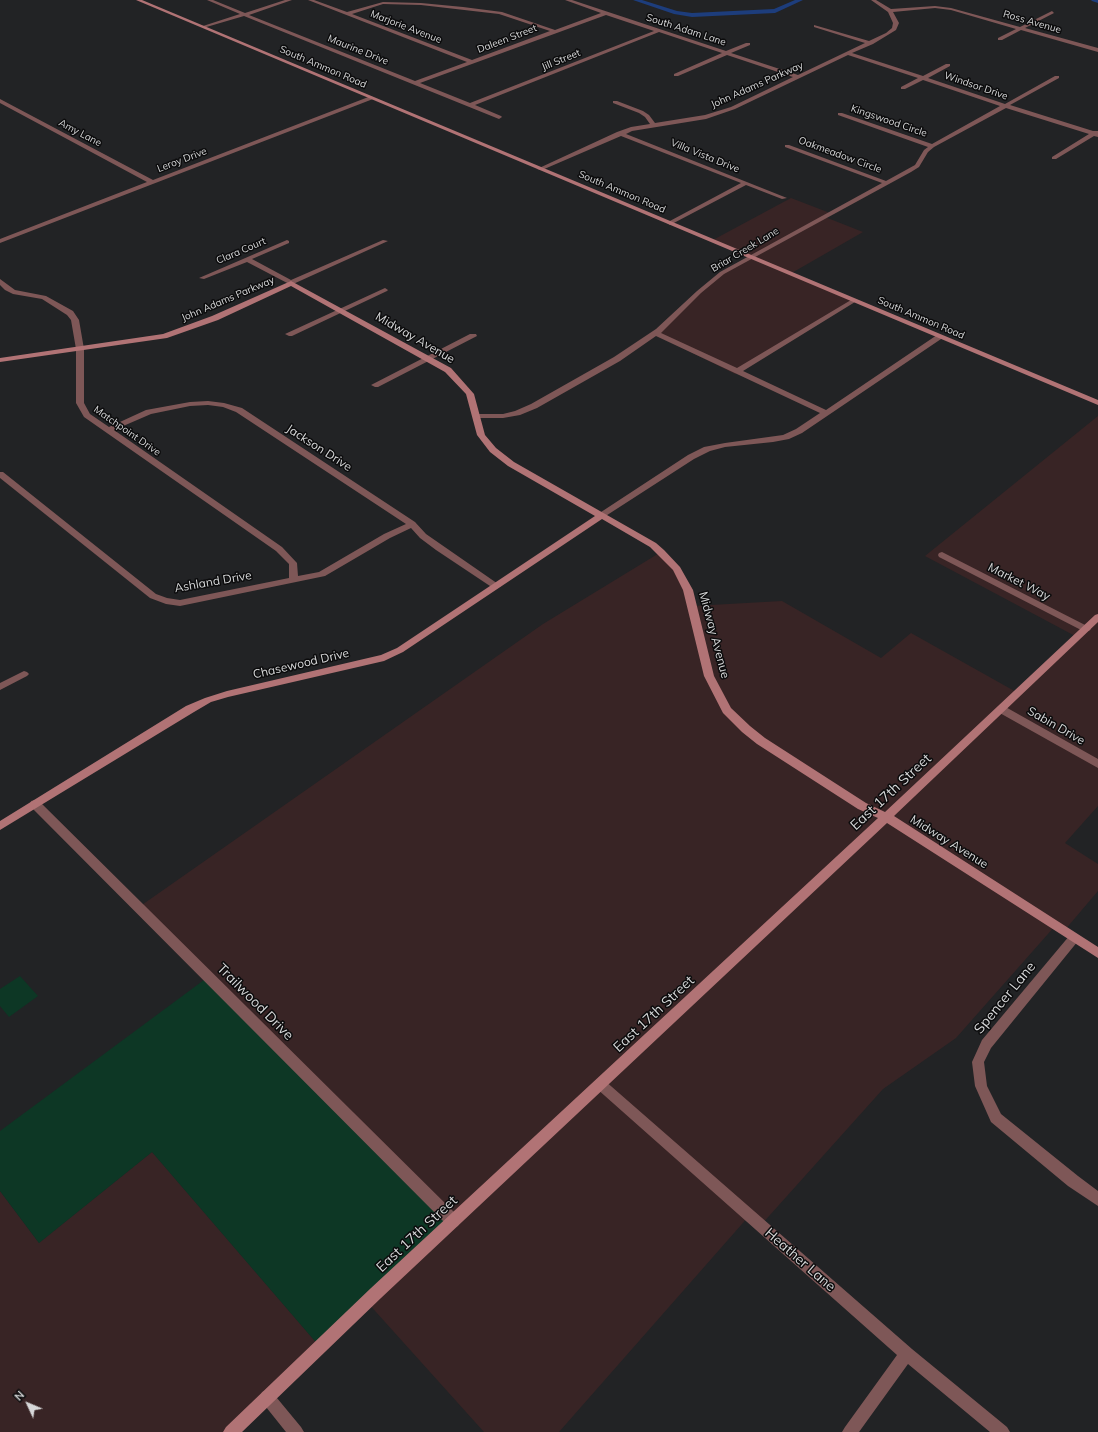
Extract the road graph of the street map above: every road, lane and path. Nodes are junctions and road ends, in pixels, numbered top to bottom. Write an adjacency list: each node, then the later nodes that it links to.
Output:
1 (138, 0): 17 (main road, South Ammon Road)
2 (209, 0): 13 (street, Maurine Drive)
3 (290, 0): 13 (street)
4 (310, 0): 14 (street, Marjorie Avenue)
5 (567, 0): 12 (street, South Adam Lane)
6 (873, 0): 10 (street)
7 (957, 3): 8 (street)
8 (951, 9): 10 (street, Ross Avenue); 18 (street, Ross Avenue)
9 (486, 11): 14 (street); 15 (street); 19 (street)
10 (890, 11): 22 (street, John Adams Parkway)
11 (1052, 12): 18 (street)
12 (604, 13): 19 (street, Daleen Street); 20 (street, South Adam Lane)
13 (245, 14): 17 (street); 33 (street, Maurine Drive)
14 (347, 14): 27 (street, Marjorie Avenue)
15 (479, 16)
16 (816, 26): 22 (street)
17 (205, 27): 35 (main road, South Ammon Road)
18 (1022, 28): 21 (street); 24 (street, Ross Avenue)
19 (554, 31): 27 (street, Daleen Street)
20 (658, 31): 25 (street, South Adam Lane); 38 (street, Jill Street)
21 (1000, 39)
22 (871, 43): 26 (street, John Adams Parkway)
23 (748, 44): 25 (street)
24 (1098, 50)
25 (727, 53): 29 (street); 30 (street, South Adam Lane)
26 (849, 54): 30 (street, John Adams Parkway); 32 (street, Windsor Drive)
27 (472, 62): 33 (street, Daleen Street)
28 (948, 66): 32 (street)
29 (676, 75)
30 (798, 77): 42 (street, John Adams Parkway)
31 (1057, 77): 39 (street, Briar Creek Lane)
32 (924, 78): 34 (street); 39 (street, Windsor Drive)
33 (416, 83): 38 (street, Maurine Drive)
34 (903, 88)
35 (371, 98): 48 (main road, South Ammon Road); 49 (street, Leroy Drive)
36 (0, 101): 49 (street, Amy Lane)
37 (615, 102): 42 (street)
38 (470, 105): 41 (street, Maurine Drive)
39 (1005, 106): 44 (street, Windsor Drive); 46 (street, Briar Creek Lane)
40 (840, 114): 46 (street, Kingswood Circle)
41 (499, 117)
42 (653, 125): 43 (street, John Adams Parkway)
43 (620, 133): 48 (street, John Adams Parkway); 50 (street, Villa Vista Drive)
44 (1097, 133): 47 (street)
45 (787, 146): 51 (street, Oakmeadow Circle)
46 (932, 146): 51 (street, Briar Creek Lane)
47 (1054, 158)
48 (540, 169): 53 (main road, South Ammon Road)
49 (152, 182): 54 (street, Leroy Drive)
50 (746, 183): 52 (street, Villa Vista Drive); 53 (street)
51 (886, 183): 57 (street, Briar Creek Lane)
52 (784, 198)
53 (670, 223): 57 (main road, South Ammon Road)
54 (0, 241)
55 (385, 241): 61 (street, John Adams Parkway)
56 (287, 242): 58 (street, Clara Court)
57 (750, 257): 63 (main road, South Ammon Road); 65 (street, Briar Creek Lane)
58 (247, 259): 59 (street, Clara Court); 61 (street, Midway Avenue)
59 (202, 278)
60 (0, 281): 69 (street, Matchpoint Drive)
61 (291, 283): 64 (main road, Midway Avenue); 69 (main road, John Adams Parkway)
62 (385, 290): 64 (street)
63 (853, 301): 68 (main road, South Ammon Road); 72 (street)
64 (340, 310): 66 (street); 70 (main road, Midway Avenue)
65 (656, 333): 72 (street); 76 (street, Briar Creek Lane)
66 (289, 334)
67 (473, 336): 70 (street)
68 (940, 337): 74 (main road, South Ammon Road); 75 (street)
69 (80, 349): 71 (main road, John Adams Parkway); 77 (street, Matchpoint Drive)
70 (427, 359): 73 (street); 76 (main road, Midway Avenue)
71 (0, 360)
72 (737, 371): 75 (street)
73 (375, 385)
74 (1098, 403)
75 (826, 413): 79 (street)
76 (476, 416): 79 (main road, Midway Avenue)
77 (109, 430): 80 (street, Jackson Drive); 82 (street, Matchpoint Drive)
78 (2, 479): 82 (street, Ashland Drive)
79 (601, 516): 83 (main road, Chasewood Drive); 91 (main road, Midway Avenue)
80 (412, 524): 82 (street, Ashland Drive); 83 (street, Jackson Drive)
81 (942, 555): 85 (street, Market Way)
82 (294, 579)
83 (496, 586): 90 (main road, Chasewood Drive)
84 (1098, 618): 85 (main road, East 17th Street)
85 (1086, 629): 88 (main road, East 17th Street)
86 (24, 674): 87 (street)
87 (0, 687)
88 (1002, 709): 89 (street, Sabin Drive); 91 (main road, East 17th Street)
89 (1098, 764)
90 (36, 804): 92 (main road, Chasewood Drive); 97 (street, Trailwood Drive)
91 (886, 818): 93 (main road, Midway Avenue); 95 (main road, East 17th Street)
92 (0, 826)
93 (1074, 938): 94 (main road, Midway Avenue); 96 (street, Spencer Lane)
94 (1098, 953)
95 (600, 1084): 97 (main road, East 17th Street); 98 (street, Heather Lane)
96 (1098, 1199)
97 (452, 1222): 99 (main road, East 17th Street)
98 (908, 1354): 102 (street); 103 (street, Heather Lane)
99 (267, 1397): 100 (main road, East 17th Street); 101 (street)
100 (231, 1432)
101 (296, 1432)
102 (850, 1432)
103 (1002, 1432)

